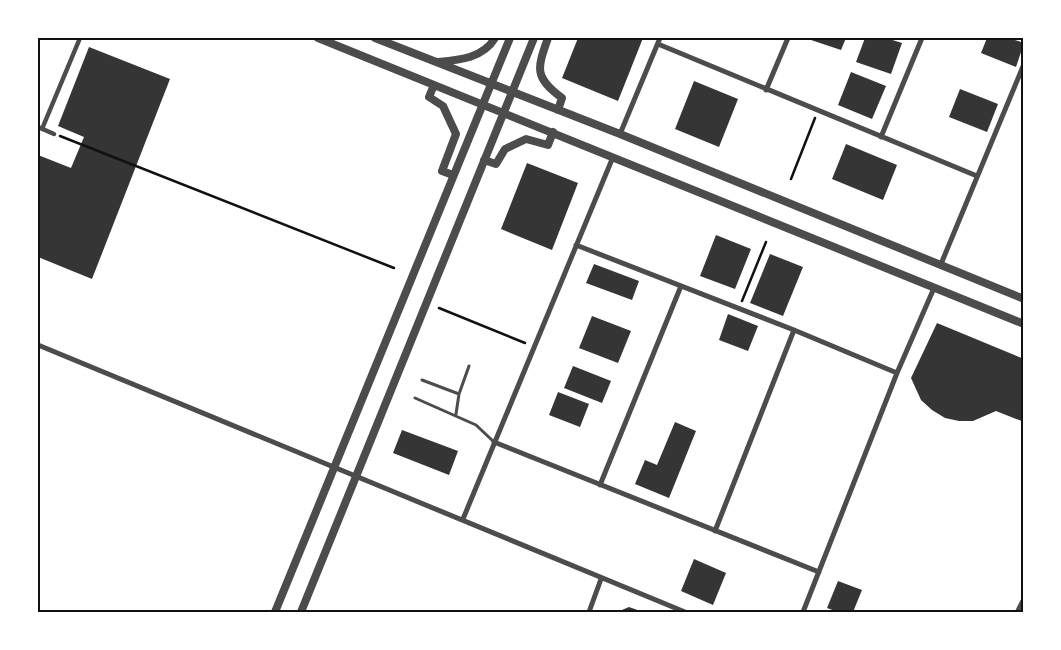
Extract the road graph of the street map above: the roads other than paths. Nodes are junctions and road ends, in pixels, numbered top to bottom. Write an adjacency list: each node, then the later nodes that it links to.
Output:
1 (80, 38): 21 (street)
2 (318, 38): 15 (street)
3 (375, 38): 12 (street)
4 (495, 38): 12 (street)
5 (509, 38): 14 (street)
6 (534, 38): 17 (street)
7 (548, 38): 19 (street)
8 (660, 38): 11 (street)
9 (788, 38): 16 (street)
10 (922, 38): 25 (street)
11 (658, 44): 16 (street); 24 (street)
12 (437, 62): 14 (street)
13 (1024, 64): 29 (street)
14 (490, 84): 17 (street); 18 (street)
15 (434, 85): 18 (street); 28 (street)
16 (766, 90): 25 (street)
17 (512, 92): 19 (street); 20 (street)
18 (482, 104): 20 (street); 28 (street)
19 (558, 110): 24 (street)
20 (503, 112): 22 (street); 27 (street)
21 (40, 128): 23 (street)
22 (554, 132): 26 (street); 27 (street)
23 (54, 134)
24 (620, 134): 31 (street)
25 (881, 137): 29 (street)
26 (613, 157): 30 (street); 33 (street)
27 (484, 160): 46 (street)
28 (453, 175): 45 (street)
29 (978, 176): 31 (street)
30 (576, 244): 32 (street); 44 (street)
31 (941, 264): 34 (street)
32 (681, 286): 36 (street); 47 (street)
33 (934, 288): 35 (street); 39 (street)
34 (1024, 299)
35 (1024, 324)
36 (794, 330): 39 (street); 49 (street)
37 (38, 345): 45 (street)
38 (469, 366): 41 (lane)
39 (897, 373): 50 (street)
40 (422, 380): 41 (lane)
41 (459, 394): 43 (lane)
42 (415, 398): 43 (lane)
43 (456, 414): 44 (lane)
44 (494, 442): 47 (street); 48 (street)
45 (333, 469): 46 (street); 53 (street)
46 (355, 478): 48 (street); 54 (street)
47 (600, 484): 49 (street)
48 (462, 519): 51 (street)
49 (715, 531): 50 (street)
50 (819, 572): 57 (street)
51 (602, 579): 55 (street); 56 (street)
52 (1024, 602): 58 (street)
53 (275, 612)
54 (300, 612)
55 (589, 612)
56 (685, 612)
57 (803, 612)
58 (1019, 612)

